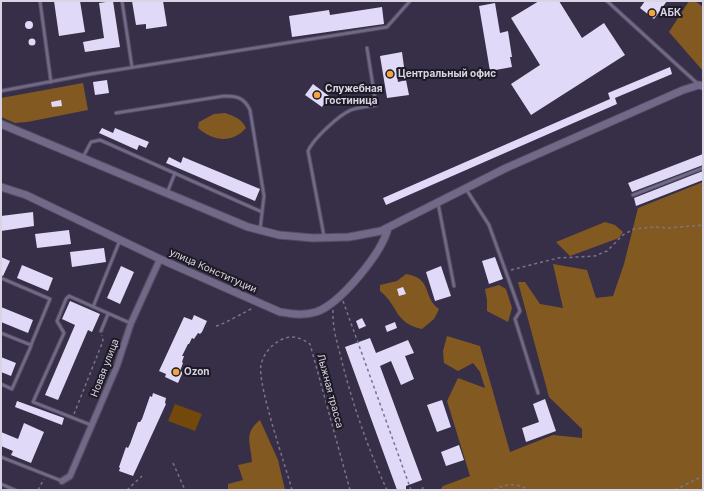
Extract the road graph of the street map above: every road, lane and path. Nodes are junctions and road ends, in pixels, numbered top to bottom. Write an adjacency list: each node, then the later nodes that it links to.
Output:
1 (40, 1): 7 (lane)
2 (122, 1): 6 (lane)
3 (410, 1): 6 (lane)
4 (607, 1): 8 (lane)
5 (367, 48): 24 (lane)
6 (132, 67): 7 (lane)
7 (51, 82): 9 (lane)
8 (701, 85): 16 (street)
9 (1, 91)
10 (116, 113): 20 (lane)
11 (1, 124): 12 (street)
12 (83, 158): 14 (lane); 17 (street)
13 (703, 168): 18 (lane)
14 (175, 173): 17 (lane); 20 (lane)
15 (1, 187): 25 (street, улица Конституции)
16 (465, 188): 19 (street); 27 (lane)
17 (166, 193): 23 (street)
18 (633, 195)
19 (438, 203): 22 (street); 29 (lane)
20 (262, 212): 23 (lane)
21 (703, 225): 27 (path)
22 (388, 228): 24 (street); 30 (street, улица Конституции)
23 (260, 230): 24 (street)
24 (325, 238)
25 (120, 239): 26 (street, улица Конституции); 33 (lane)
26 (160, 259): 32 (street, улица Конституции); 35 (street, Новая улица)
27 (507, 271): 41 (lane)
28 (1, 278): 39 (lane)
29 (454, 286)
30 (341, 295): 31 (street, улица Конституции); 59 (path)
31 (333, 302): 32 (street, улица Конституции); 58 (path)
32 (260, 303): 36 (path)
33 (93, 307): 34 (lane); 42 (lane)
34 (108, 314): 35 (lane); 37 (lane)
35 (131, 323): 43 (street, Новая улица)
36 (216, 326)
37 (101, 331): 42 (path)
38 (1, 333): 39 (lane)
39 (31, 346): 40 (lane)
40 (1, 384)
41 (538, 393)
42 (73, 418): 43 (lane)
43 (92, 425): 49 (street, Новая улица)
44 (1, 456): 46 (lane)
45 (173, 463): 55 (path)
46 (46, 474): 49 (lane); 53 (path)
47 (142, 476): 54 (path)
48 (703, 476): 63 (path)
49 (62, 481)
50 (1, 484): 52 (lane)
51 (424, 485): 60 (path)
52 (15, 490)
53 (38, 490)
54 (127, 490)
55 (185, 490)
56 (292, 490): 57 (path, Лыжная трасса)
57 (350, 490)
58 (387, 490)
59 (411, 490)
60 (422, 490)
61 (494, 490): 62 (path)
62 (529, 490)
63 (675, 490)

